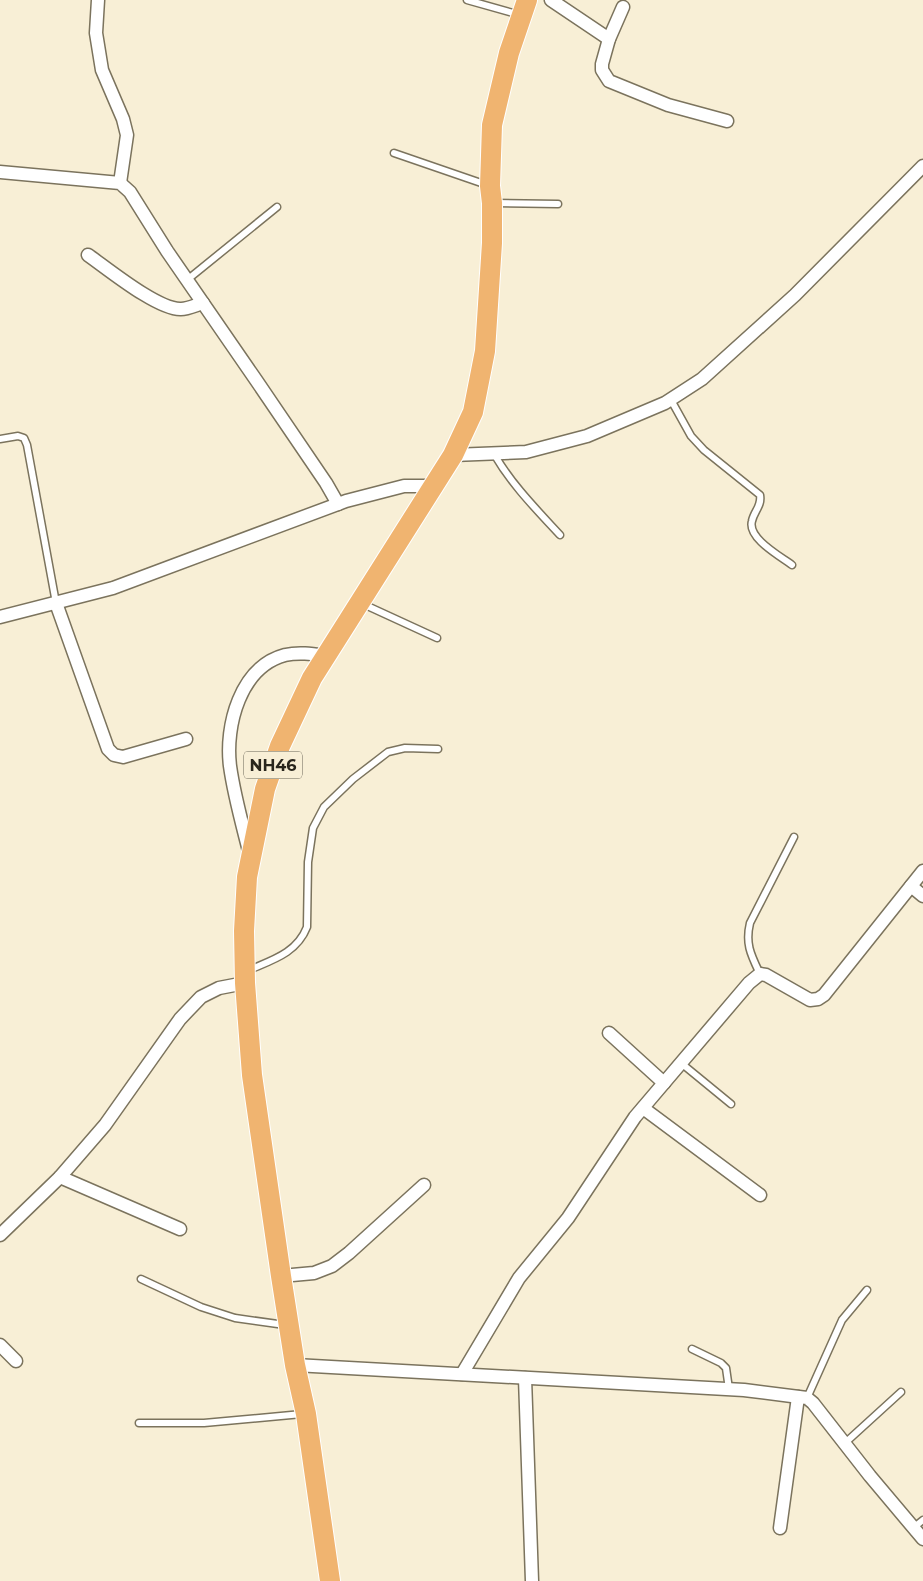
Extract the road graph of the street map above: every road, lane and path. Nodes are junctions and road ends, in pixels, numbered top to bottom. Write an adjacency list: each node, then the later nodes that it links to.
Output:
1 (98, 0): 11 (street)
2 (467, 0): 5 (lane)
3 (551, 0): 6 (street)
4 (623, 7): 6 (street)
5 (524, 8): 12 (highway, NH46)
6 (609, 39): 7 (street)
7 (727, 121)
8 (394, 153): 12 (lane)
9 (923, 166): 18 (street)
10 (0, 172): 11 (street)
11 (120, 183): 16 (street)
12 (491, 194): 13 (lane); 21 (highway, NH46)
13 (558, 204)
14 (277, 208): 16 (lane)
15 (88, 256): 17 (street)
16 (187, 280): 17 (street)
17 (203, 303): 23 (street)
18 (671, 400): 20 (street); 25 (lane)
19 (0, 438): 27 (lane)
20 (494, 454): 21 (street); 24 (lane)
21 (452, 455): 22 (highway, NH46)
22 (433, 486): 23 (street); 26 (highway, NH46)
23 (338, 504): 27 (street)
24 (560, 535)
25 (792, 565)
26 (360, 602): 29 (lane); 30 (highway, NH46)
27 (56, 604): 28 (street); 31 (street)
28 (0, 617)
29 (437, 638)
30 (326, 656): 34 (highway, NH46); 34 (street)
31 (186, 739)
32 (438, 749): 39 (lane)
33 (794, 837): 38 (lane)
34 (250, 856): 39 (highway, NH46)
35 (923, 871): 36 (street)
36 (910, 886): 37 (street); 38 (street)
37 (923, 896)
38 (760, 974): 41 (street)
39 (245, 977): 45 (street); 50 (highway, NH46)
40 (609, 1033): 42 (street)
41 (681, 1063): 42 (street); 43 (lane)
42 (664, 1083): 44 (street)
43 (731, 1104)
44 (643, 1108): 47 (street); 58 (street)
45 (60, 1177): 48 (street); 49 (street)
46 (424, 1185): 50 (street)
47 (760, 1195)
48 (180, 1229)
49 (0, 1235)
50 (281, 1276): 53 (highway, NH46)
51 (141, 1279): 53 (lane)
52 (867, 1290): 62 (lane)
53 (289, 1326): 57 (highway, NH46)
54 (0, 1346): 56 (street)
55 (692, 1349): 60 (lane)
56 (16, 1362)
57 (295, 1365): 58 (street); 63 (highway, NH46)
58 (462, 1374): 59 (street)
59 (525, 1378): 60 (street); 70 (street)
60 (729, 1389): 62 (street)
61 (901, 1392): 65 (lane)
62 (802, 1398): 65 (street); 67 (street)
63 (306, 1414): 64 (lane); 69 (highway, NH46)
64 (139, 1423)
65 (845, 1443): 66 (street)
66 (918, 1524): 68 (street)
67 (780, 1528)
68 (923, 1539)
69 (330, 1581)
70 (532, 1581)

